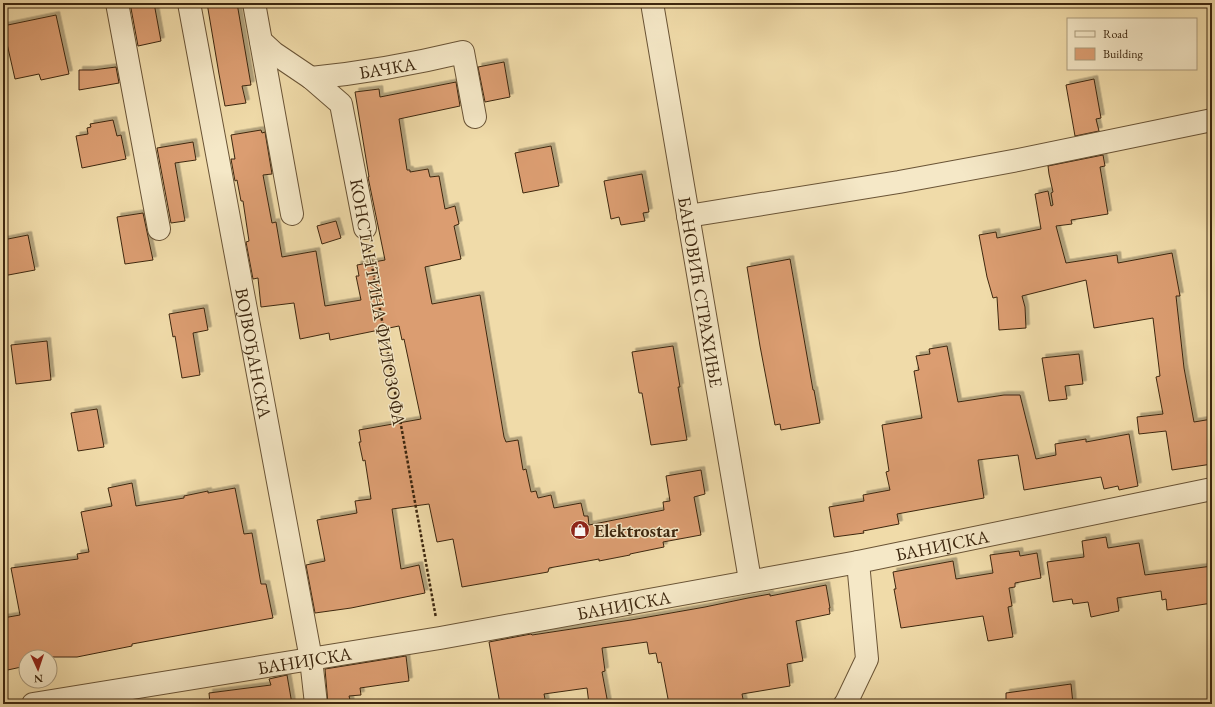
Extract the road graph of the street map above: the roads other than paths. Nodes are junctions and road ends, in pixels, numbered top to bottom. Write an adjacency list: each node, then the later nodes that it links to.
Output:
1 (117, 3): 12 (street)
2 (189, 3): 16 (street, ВОЈВОЂАНСКА)
3 (254, 3): 5 (street)
4 (652, 3): 10 (street, БАНОВИЋ СТРАХИЊЕ)
5 (261, 41): 6 (street, КОНСТАНТИНА ФИЛОЗОФА); 9 (street)
6 (311, 78): 7 (street, БАЧКА); 11 (street, КОНСТАНТИНА ФИЛОЗОФА)
7 (475, 117)
8 (1212, 120): 10 (street)
9 (292, 214)
10 (688, 216): 15 (street, БАНОВИЋ СТРАХИЊЕ)
11 (365, 228)
12 (159, 229)
13 (1212, 489): 14 (street, БАНИЈСКА)
14 (858, 562): 15 (street, БАНИЈСКА); 19 (street)
15 (750, 580): 16 (street, БАНИЈСКА)
16 (310, 659): 17 (street, БАНИЈСКА); 18 (street, ВОЈВОЂАНСКА)
17 (33, 704)
18 (316, 704)
19 (845, 704)

